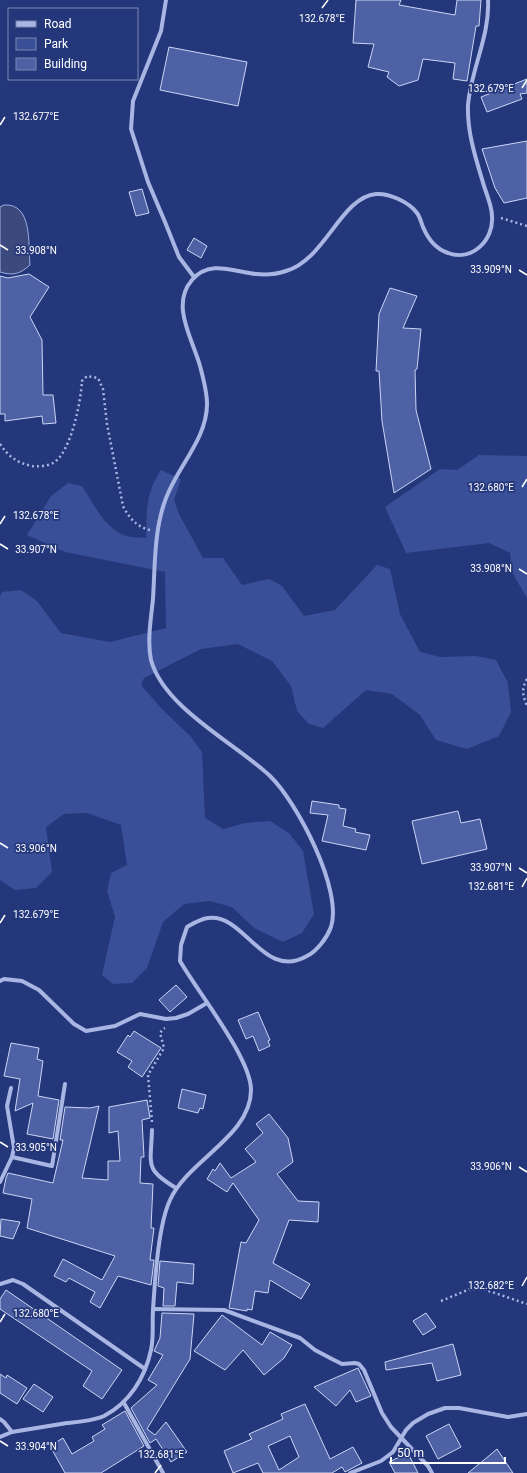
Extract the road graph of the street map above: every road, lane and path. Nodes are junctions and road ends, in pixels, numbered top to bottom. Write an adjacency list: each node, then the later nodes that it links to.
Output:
1 (166, 0): 5 (street)
2 (488, 0): 3 (street)
3 (492, 216): 4 (path); 5 (street)
4 (527, 226)
5 (194, 277): 7 (street)
6 (0, 444): 7 (path)
7 (158, 532): 11 (street)
8 (527, 679): 9 (path)
9 (527, 706)
10 (0, 981): 11 (street)
11 (207, 1003): 18 (street)
12 (169, 1028): 15 (path)
13 (65, 1084): 16 (street)
14 (11, 1088): 16 (street)
15 (152, 1130): 18 (street)
16 (12, 1158): 17 (street)
17 (0, 1182)
18 (176, 1188): 22 (street)
19 (0, 1284): 23 (street)
20 (441, 1301): 21 (path)
21 (527, 1304)
22 (153, 1309): 23 (street); 29 (street)
23 (145, 1369): 24 (street)
24 (124, 1403): 27 (street); 30 (street)
25 (527, 1414): 29 (street)
26 (0, 1420): 27 (street)
27 (12, 1432): 28 (street)
28 (0, 1437)
29 (402, 1440): 31 (street); 32 (street)
30 (163, 1473)
31 (350, 1473)
32 (432, 1473)

